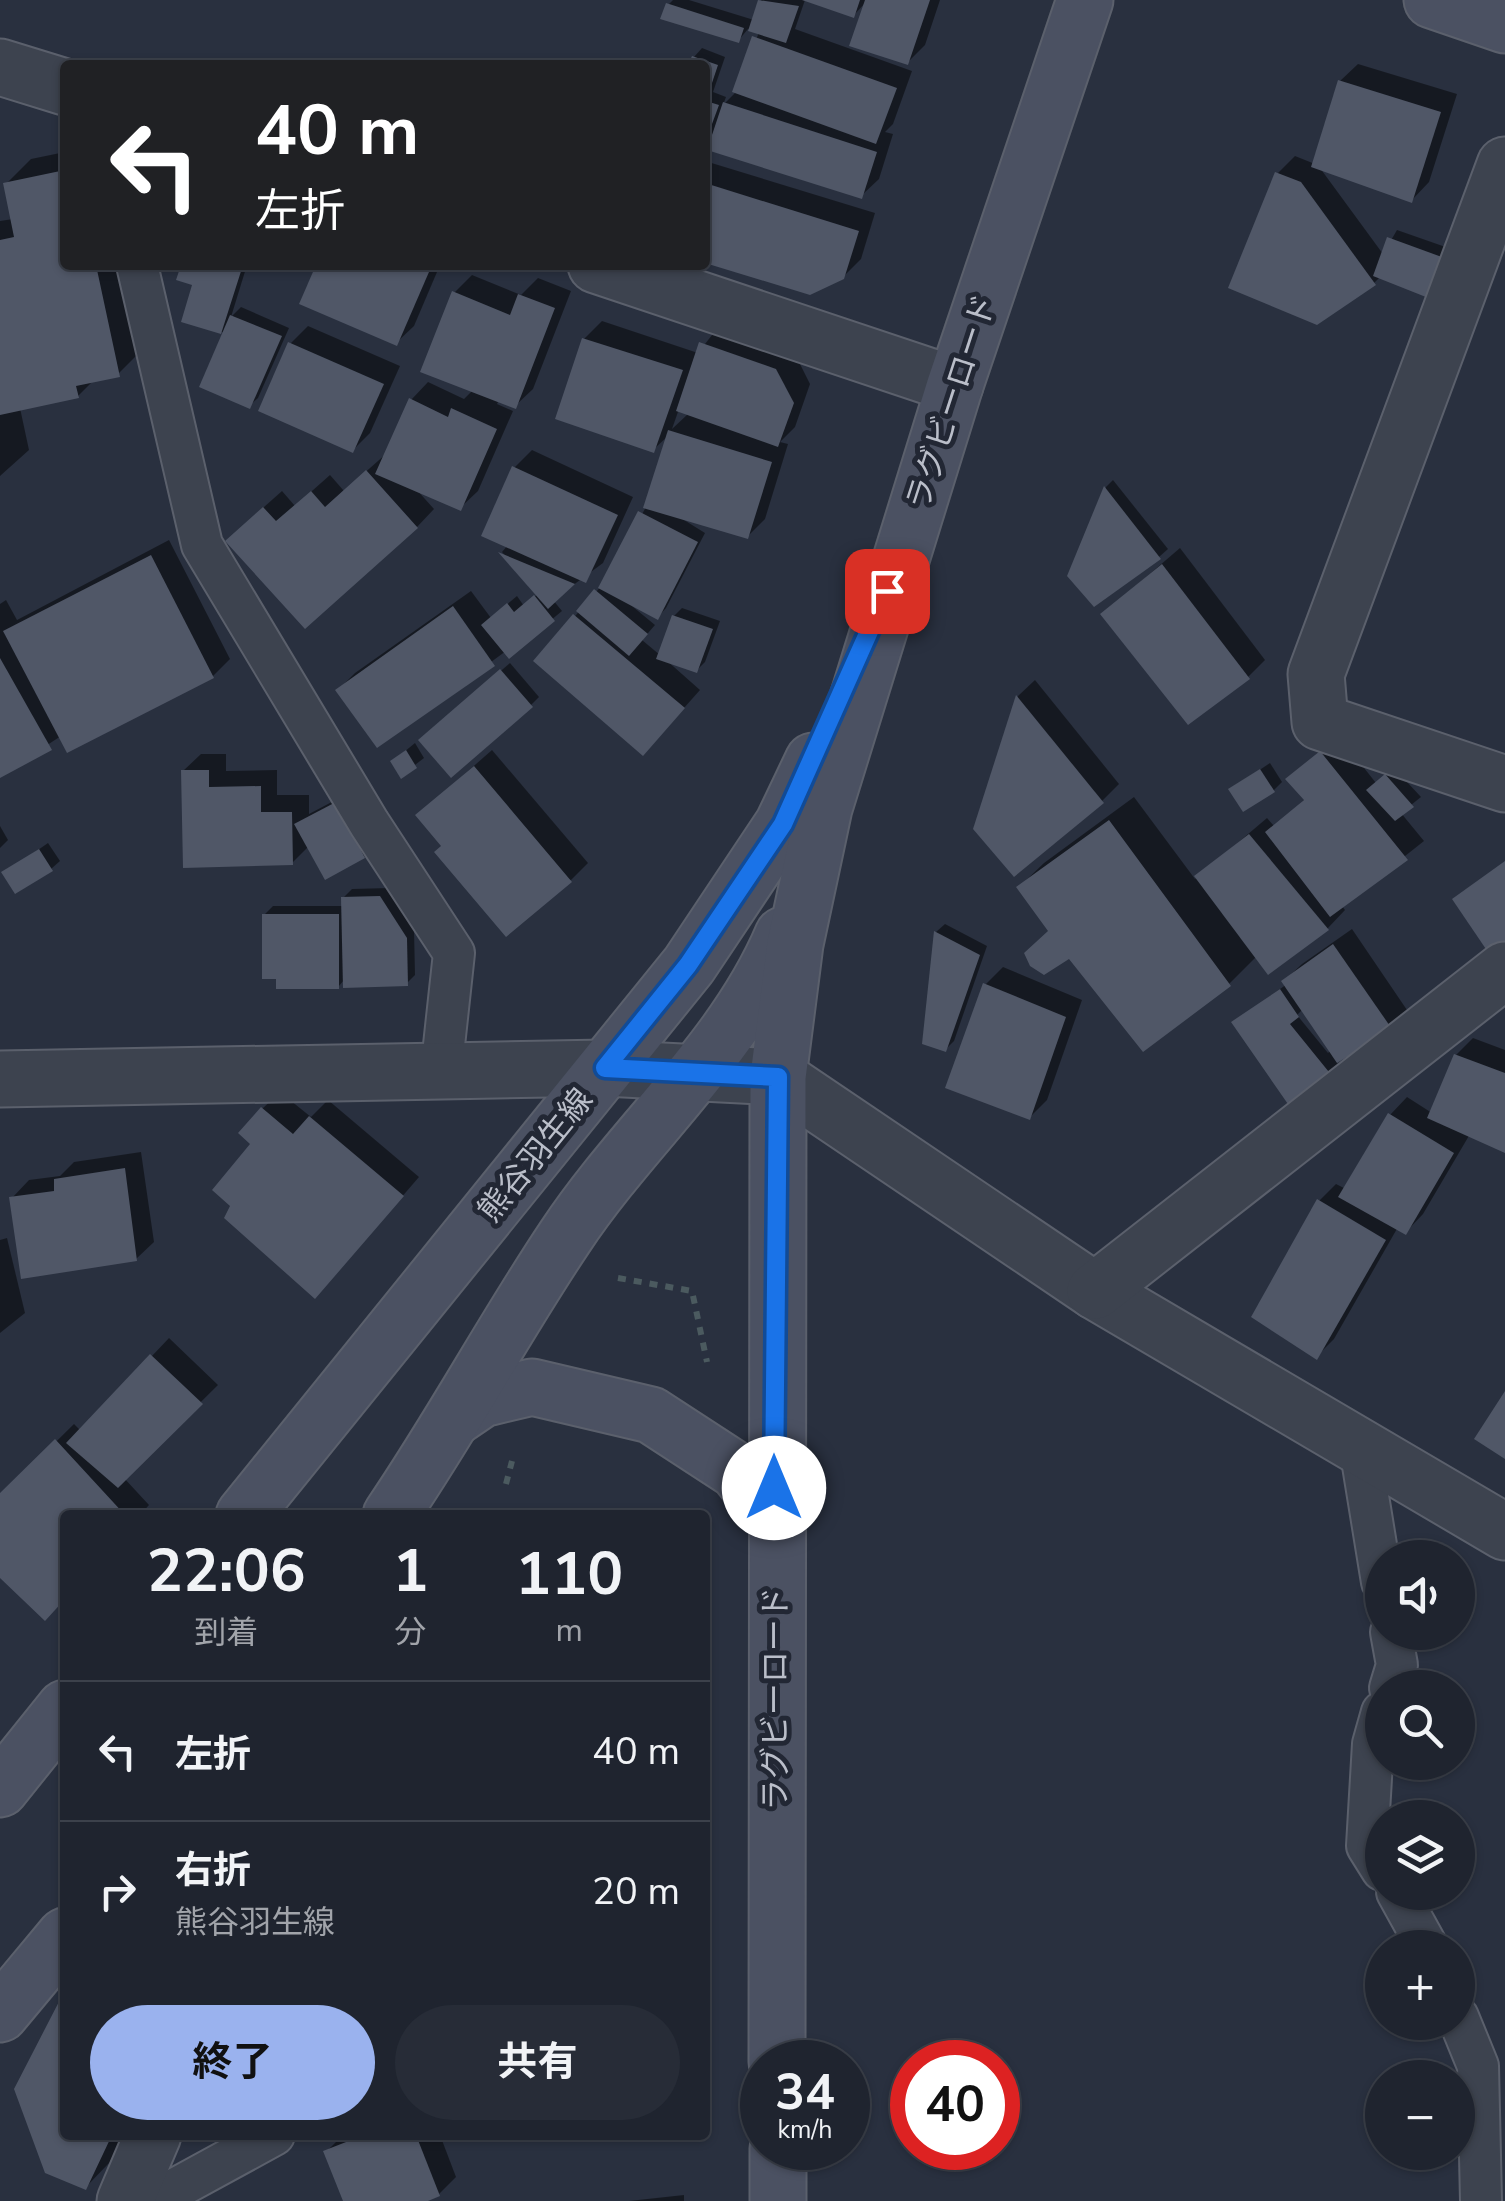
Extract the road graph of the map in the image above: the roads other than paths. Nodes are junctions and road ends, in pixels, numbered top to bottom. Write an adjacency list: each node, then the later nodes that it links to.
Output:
1 (1086, 0): 9 (main road, ラグビーロード)
2 (1432, 0): 3 (main road)
3 (1505, 25)
4 (0, 67): 5 (street)
5 (60, 86)
6 (1505, 164): 11 (street)
7 (138, 270): 16 (lane)
8 (611, 270): 9 (street)
9 (955, 385): 10 (main road, ラグビーロード)
10 (900, 560): 12 (main road, ラグビーロード); 14 (main road, 熊谷羽生線)
11 (1505, 784)
12 (824, 808): 15 (main road); 17 (main road, ラグビーロード)
13 (1505, 970): 19 (street)
14 (605, 1068): 15 (street); 16 (street); 22 (main road, 熊谷羽生線)
15 (698, 1070): 17 (street); 20 (main road)
16 (441, 1073): 18 (street)
17 (778, 1077): 19 (street); 24 (main road, ラグビーロード)
18 (0, 1079)
19 (1095, 1291): 21 (street)
20 (457, 1416): 23 (main road); 24 (main road)
21 (1360, 1448): 25 (street); 26 (lane)
22 (248, 1510)
23 (394, 1510)
24 (774, 1518): 31 (main road, ラグビーロード)
25 (1505, 1532)
26 (1375, 1540)
27 (60, 1714): 28 (main road)
28 (0, 1789)
29 (60, 1942): 30 (main road)
30 (0, 2014)
31 (777, 2040)
32 (1467, 2040): 39 (lane)
33 (151, 2140): 36 (street)
34 (265, 2140): 37 (lane)
35 (778, 2170): 38 (main road)
36 (125, 2201)
37 (153, 2201)
38 (778, 2201)
39 (1482, 2201)

